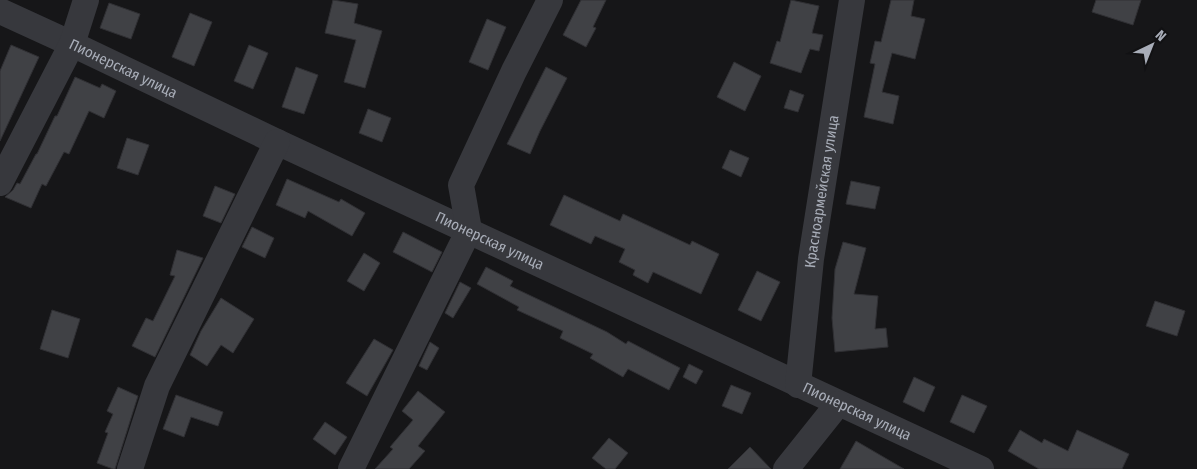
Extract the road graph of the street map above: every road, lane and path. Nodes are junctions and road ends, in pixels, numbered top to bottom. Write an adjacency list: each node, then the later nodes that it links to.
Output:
1 (86, 0): 5 (street)
2 (550, 0): 8 (street)
3 (852, 0): 9 (street, Красноармейская улица)
4 (0, 12): 5 (street, Пионерская улица)
5 (72, 44): 6 (street, Пионерская улица); 7 (street)
6 (277, 142): 8 (street, Пионерская улица); 11 (street)
7 (0, 183)
8 (469, 230): 9 (street, Пионерская улица); 12 (street)
9 (798, 384): 10 (street, Пионерская улица)
10 (838, 404): 13 (street); 14 (street, Пионерская улица)
11 (130, 469)
12 (351, 469)
13 (786, 469)
14 (981, 469)

